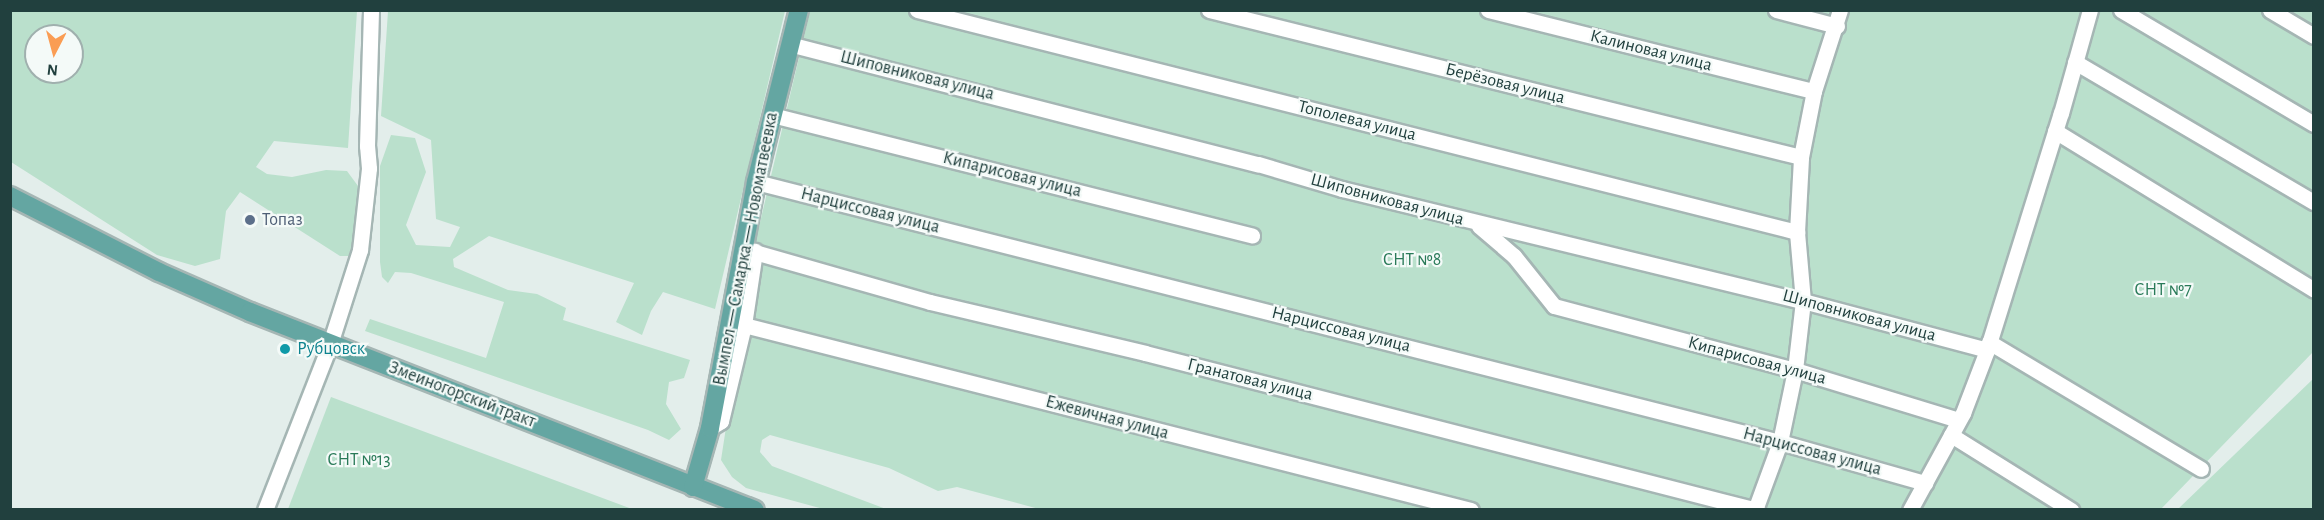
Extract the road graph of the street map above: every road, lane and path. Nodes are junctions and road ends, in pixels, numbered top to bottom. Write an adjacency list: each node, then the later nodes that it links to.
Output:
1 (371, 10): 29 (street)
2 (799, 10): 12 (main road, Вымпел — Самарка — Новоматвеевка)
3 (917, 10): 23 (street, Тополевая улица)
4 (1209, 10): 18 (street, Берёзовая улица)
5 (1488, 10): 14 (street, Калиновая улица)
6 (1776, 10): 10 (street)
7 (2090, 10): 13 (street)
8 (2121, 10): 16 (street)
9 (2270, 10): 11 (street)
10 (1838, 18): 14 (street)
11 (2313, 36)
12 (789, 44): 15 (main road, Вымпел — Самарка — Новоматвеевка); 22 (street, Шиповниковая улица)
13 (2075, 62): 17 (street); 21 (street)
14 (1814, 91): 18 (street)
15 (772, 115): 19 (main road, Вымпел — Самарка — Новоматвеевка); 24 (street, Кипарисовая улица)
16 (2313, 124)
17 (2055, 131): 26 (street); 30 (street)
18 (1801, 157): 23 (street)
19 (756, 182): 25 (main road, Вымпел — Самарка — Новоматвеевка); 35 (street, Нарциссовая улица)
20 (10, 196): 29 (main road, Змеиногорский тракт)
21 (2313, 202)
22 (1477, 224): 27 (street, Шиповниковая улица); 31 (street, Кипарисовая улица)
23 (1797, 231): 27 (street)
24 (1252, 236)
25 (749, 250): 28 (street); 33 (main road, Вымпел — Самарка — Новоматвеевка); 39 (street, Гранатовая улица)
26 (2313, 290)
27 (1803, 301): 30 (street, Шиповниковая улица); 31 (street)
28 (744, 325): 33 (street); 42 (street, Ежевичная улица)
29 (330, 344): 38 (main road, Змеиногорский тракт); 40 (street)
30 (1988, 346): 32 (street); 36 (street, Шиповниковая улица)
31 (1795, 370): 32 (street, Кипарисовая улица); 35 (street)
32 (1959, 420): 34 (street)
33 (710, 428): 38 (main road, Вымпел — Самарка — Новоматвеевка)
34 (1951, 435): 37 (street); 44 (street)
35 (1780, 442): 37 (street, Нарциссовая улица); 39 (street)
36 (2201, 469)
37 (1924, 483): 43 (street)
38 (693, 487): 41 (main road, Змеиногорский тракт)
39 (1756, 509)
40 (265, 510)
41 (755, 510)
42 (1471, 510)
43 (1910, 510)
44 (2071, 510)

